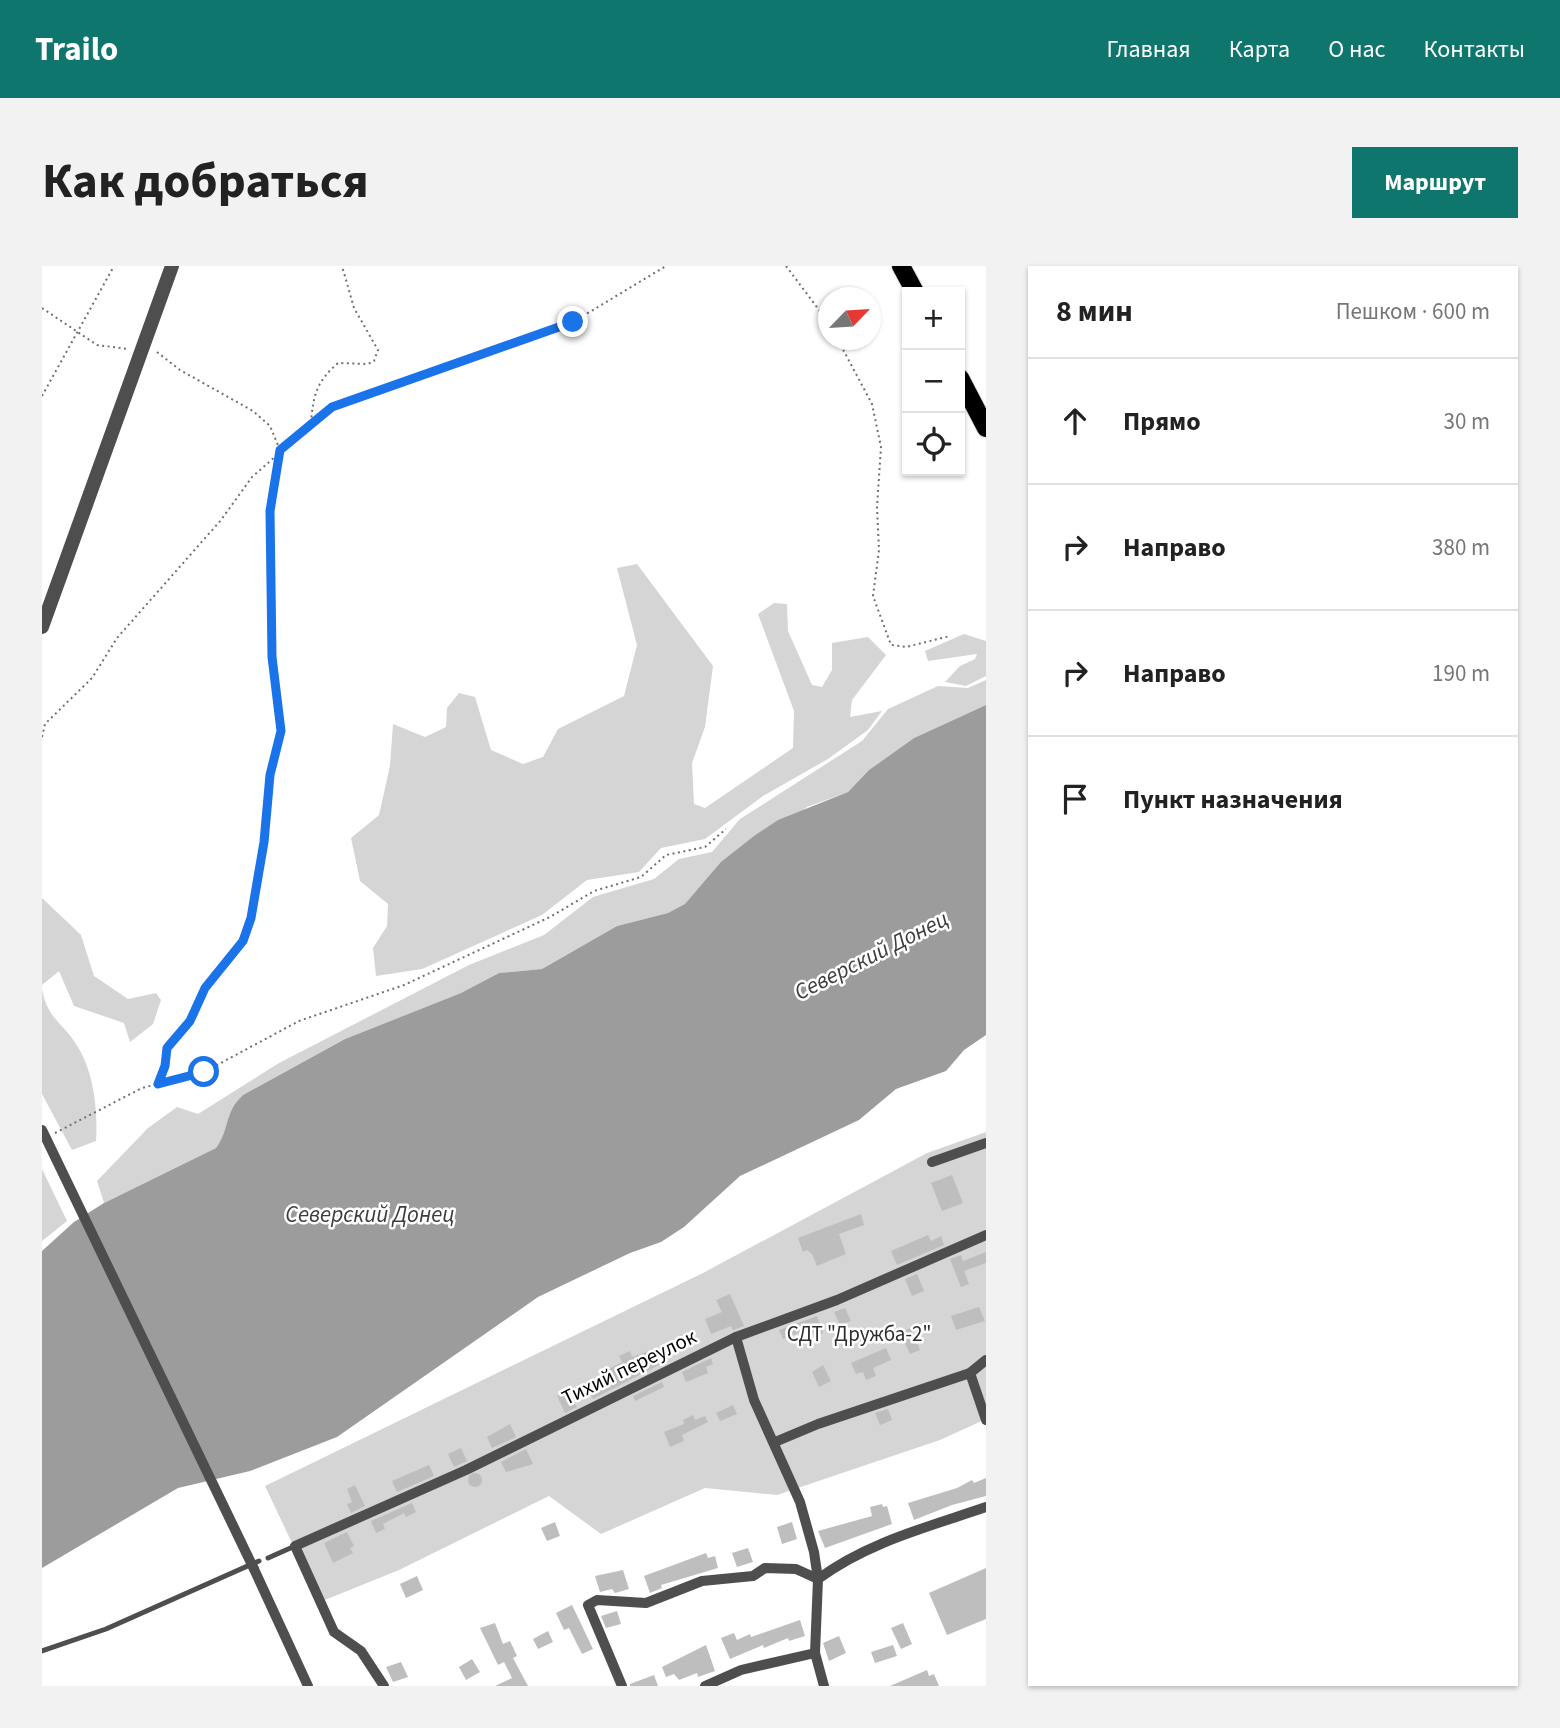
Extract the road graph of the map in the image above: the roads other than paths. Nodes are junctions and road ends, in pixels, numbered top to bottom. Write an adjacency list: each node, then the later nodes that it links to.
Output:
1 (172, 266): 6 (street)
2 (901, 266): 3 (highway)
3 (912, 287)
4 (965, 388): 5 (highway)
5 (986, 428)
6 (42, 626)
7 (48, 1132): 19 (street, bridge)
8 (986, 1143): 9 (street)
9 (932, 1162)
10 (986, 1235): 11 (street, Тихий переулок)
11 (736, 1336): 15 (street); 17 (street, Тихий переулок)
12 (986, 1360): 13 (street)
13 (970, 1373): 14 (street); 15 (street)
14 (986, 1420)
15 (775, 1442): 20 (street)
16 (986, 1507): 20 (street)
17 (295, 1546): 18 (lane); 24 (street)
18 (268, 1558)
19 (256, 1565): 21 (lane); 23 (street)
20 (818, 1579): 22 (street); 25 (street)
21 (42, 1651)
22 (815, 1653): 26 (street); 27 (street)
23 (308, 1686)
24 (384, 1686)
25 (622, 1686)
26 (705, 1686)
27 (824, 1686)

